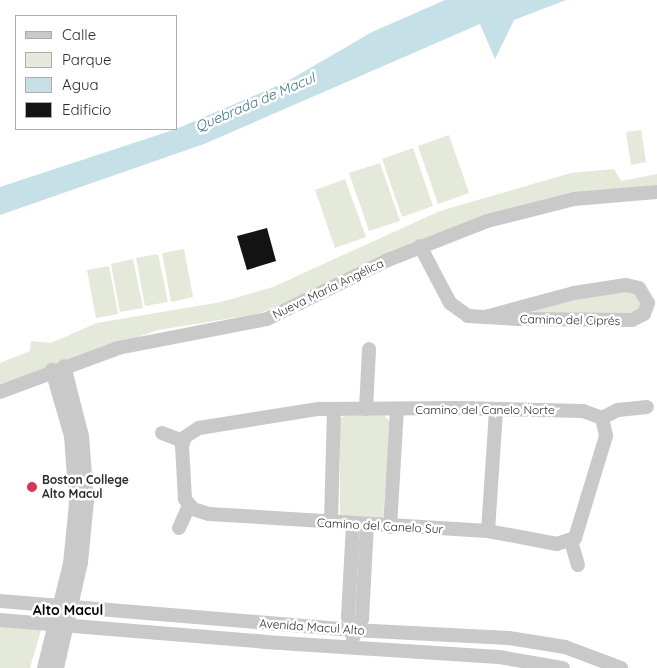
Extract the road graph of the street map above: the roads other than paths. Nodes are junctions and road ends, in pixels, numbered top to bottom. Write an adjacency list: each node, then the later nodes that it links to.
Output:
1 (657, 192): 2 (street, Nueva María Angélica)
2 (420, 246): 3 (street, Camino del Ciprés); 5 (street, Nueva María Angélica)
3 (485, 317): 3 (street, Camino del Ciprés)
4 (369, 349): 9 (street)
5 (58, 368): 6 (street, Nueva María Angélica); 24 (street)
6 (0, 392)
7 (647, 407): 12 (street)
8 (334, 409): 9 (street, Camino del Canelo Norte); 14 (street, Camino del Canelo Norte); 16 (street)
9 (366, 409): 11 (street, Camino del Canelo Norte)
10 (496, 409): 11 (street, Camino del Canelo Norte); 12 (street, Camino del Canelo Norte); 20 (street)
11 (397, 410): 18 (street)
12 (602, 418): 21 (street)
13 (162, 433): 14 (street)
14 (183, 441): 15 (street)
15 (189, 506): 16 (street, Camino del Canelo Sur); 19 (street)
16 (331, 523): 17 (street, Camino del Canelo Sur)
17 (360, 525): 18 (street, Camino del Canelo Sur); 27 (street)
18 (390, 527): 20 (street, Camino del Canelo Sur)
19 (179, 528)
20 (488, 531): 21 (street, Camino del Canelo Sur)
21 (571, 541): 22 (street)
22 (578, 566)
23 (0, 602): 24 (street, Avenida Macul Alto)
24 (66, 607): 26 (street); 27 (street, Avenida Macul Alto)
25 (0, 620): 26 (street, Avenida Macul Alto)
26 (62, 625): 28 (street, Avenida Macul Alto); 29 (street); 30 (street)
27 (353, 630): 28 (street); 32 (street, Avenida Macul Alto)
28 (352, 648): 31 (street, Avenida Macul Alto)
29 (44, 668)
30 (57, 668)
31 (563, 668)
32 (621, 668)

